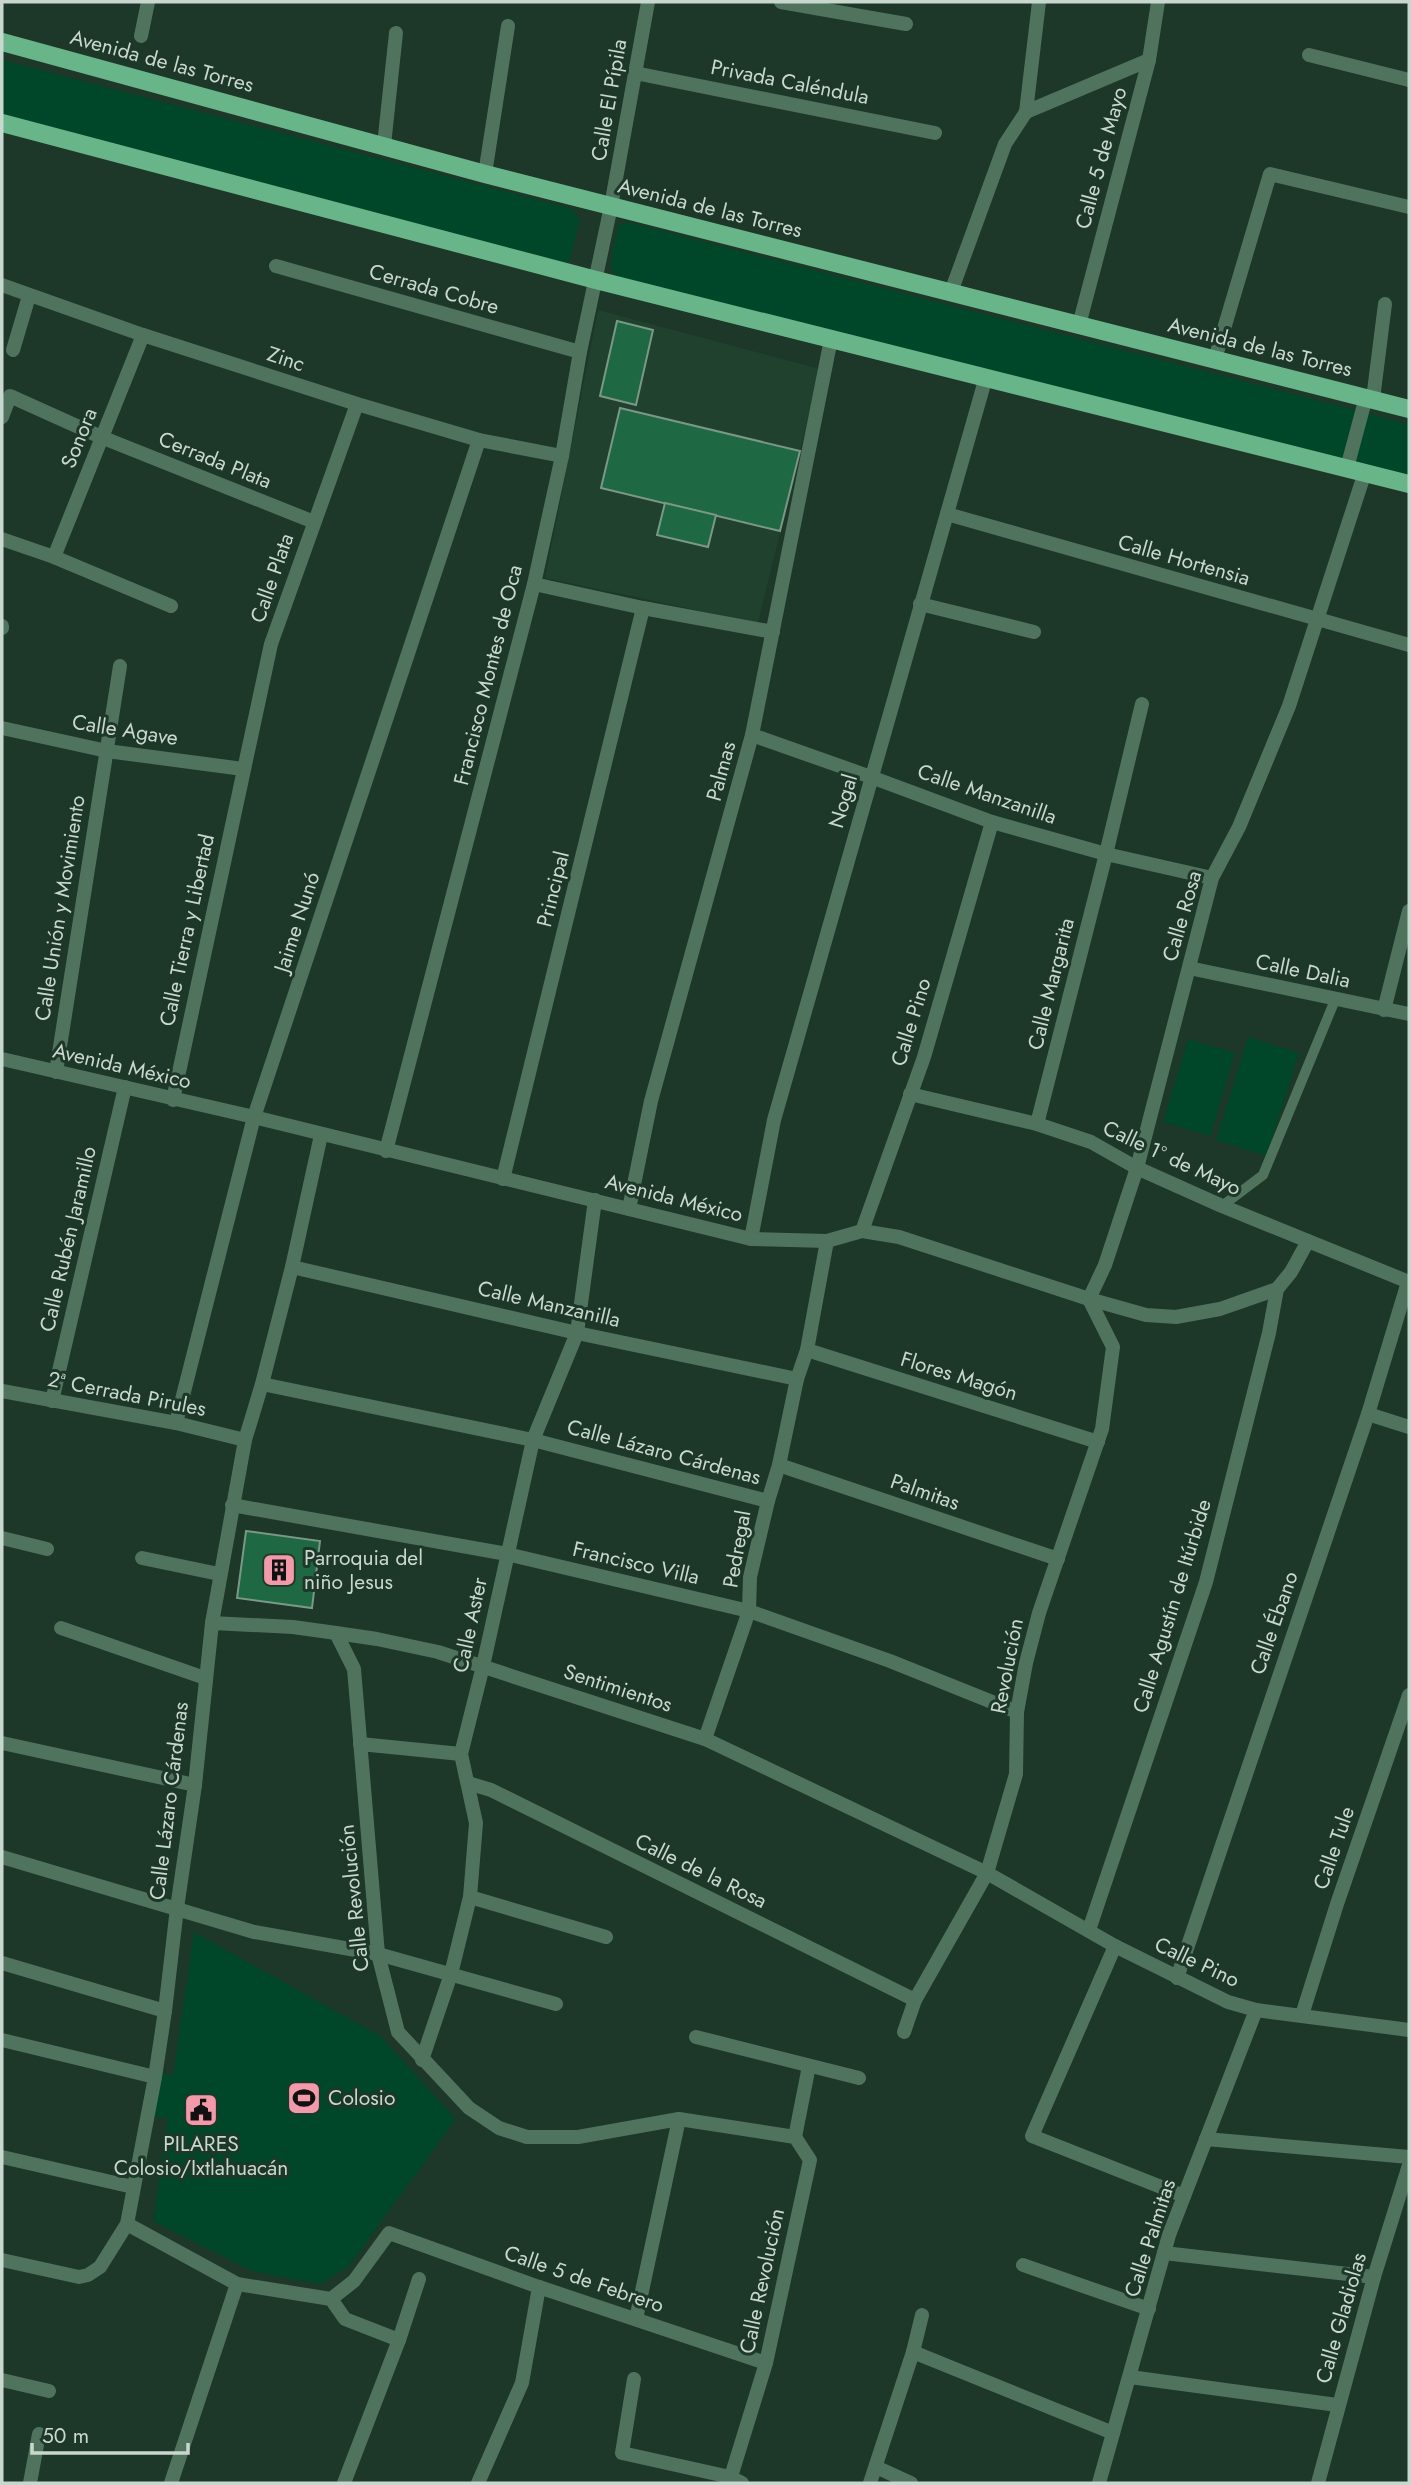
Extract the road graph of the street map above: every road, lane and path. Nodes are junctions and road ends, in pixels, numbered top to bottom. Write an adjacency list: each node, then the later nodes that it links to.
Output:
1 (148, 2): 9 (street)
2 (648, 2): 13 (street, Calle El Pípila)
3 (780, 2): 6 (street)
4 (1039, 2): 15 (street)
5 (1158, 2): 12 (street, Calle 5 de Mayo)
6 (906, 24)
7 (508, 26): 19 (street)
8 (396, 33): 18 (street)
9 (141, 36)
10 (2, 42): 18 (main road, Avenida de las Torres)
11 (1309, 55): 14 (street)
12 (1149, 61): 15 (street); 28 (street, Calle 5 de Mayo)
13 (635, 73): 17 (street, Privada Caléndula); 20 (street, Calle El Pípila)
14 (1409, 80)
15 (1026, 112): 25 (street)
16 (2, 122): 23 (main road)
17 (935, 133)
18 (384, 145): 19 (main road, Avenida de las Torres)
19 (485, 174): 20 (main road, Avenida de las Torres)
20 (611, 206): 23 (street, Francisco Montes de Oca); 25 (main road, Avenida de las Torres)
21 (1409, 207): 33 (street)
22 (276, 266): 32 (street, Cerrada Cobre)
23 (596, 280): 30 (main road); 32 (street, Francisco Montes de Oca)
24 (2, 285): 26 (street, Zinc)
25 (951, 292): 28 (main road, Avenida de las Torres)
26 (29, 296): 29 (street, Zinc); 31 (street)
27 (1385, 304): 35 (street)
28 (1079, 325): 33 (main road, Avenida de las Torres)
29 (143, 335): 36 (street, Zinc); 39 (street, Sonora)
30 (831, 339): 34 (main road); 54 (street, Palmas)
31 (13, 350)
32 (579, 352): 41 (street, Francisco Montes de Oca)
33 (1215, 359): 35 (main road, Avenida de las Torres)
34 (986, 377): 42 (main road); 45 (street, Nogal)
35 (1369, 398): 37 (main road, Avenida de las Torres); 42 (street)
36 (357, 404): 40 (street, Zinc); 46 (street, Calle Plata)
37 (1409, 409)
38 (2, 417): 39 (street, Cerrada Plata)
39 (101, 437): 46 (street, Cerrada Plata); 48 (street, Sonora)
40 (479, 440): 41 (street, Zinc); 77 (street, Jaime Nunó)
41 (562, 456): 49 (street, Francisco Montes de Oca)
42 (1347, 468): 43 (main road)
43 (1365, 472): 44 (main road); 53 (street, Calle Rosa)
44 (1409, 484)
45 (947, 514): 50 (street, Nogal); 53 (street, Calle Hortensia)
46 (314, 522): 62 (street, Calle Plata)
47 (2, 539): 48 (street)
48 (54, 557): 51 (street)
49 (534, 584): 52 (street); 80 (street, Francisco Montes de Oca)
50 (920, 604): 55 (street); 63 (street, Nogal)
51 (170, 606)
52 (643, 608): 54 (street); 82 (street, Principal)
53 (1317, 620): 56 (street, Calle Hortensia); 66 (street, Calle Rosa)
54 (773, 632): 60 (street, Palmas)
55 (1034, 632)
56 (1409, 645)
57 (120, 666): 61 (street, Calle Unión y Movimiento)
58 (1142, 704): 65 (street, Calle Margarita)
59 (2, 728): 61 (street, Calle Agave)
60 (752, 735): 63 (street, Calle Manzanilla); 85 (street, Palmas)
61 (107, 751): 62 (street, Calle Agave); 73 (street, Calle Unión y Movimiento)
62 (243, 769): 76 (street, Calle Tierra y Libertad)
63 (872, 776): 64 (street, Calle Manzanilla); 87 (street, Nogal)
64 (992, 822): 65 (street, Calle Manzanilla); 75 (street, Calle Pino)
65 (1107, 854): 66 (street, Calle Manzanilla); 78 (street, Calle Margarita)
66 (1212, 878): 68 (street, Calle Rosa)
67 (1409, 911): 70 (street)
68 (1189, 968): 69 (street, Calle Dalia); 81 (street, Calle Rosa)
69 (1335, 1000): 70 (street, Calle Dalia); 84 (lane)
70 (1384, 1010): 71 (street, Calle Dalia)
71 (1409, 1014)
72 (3, 1063): 73 (street, Avenida México)
73 (56, 1072): 74 (street, Avenida México)
74 (125, 1087): 76 (street, Avenida México); 99 (street, Calle Rubén Jaramillo)
75 (911, 1094): 78 (street, Calle 1º de Mayo); 86 (street, Calle Pino)
76 (173, 1100): 77 (street, Avenida México)
77 (254, 1117): 79 (street, Avenida México); 101 (street, Jaime Nunó)
78 (1037, 1124): 81 (street, Calle 1º de Mayo)
79 (321, 1135): 80 (street, Avenida México); 90 (street, Calle Lázaro Cárdenas)
80 (386, 1151): 82 (street, Avenida México)
81 (1137, 1168): 84 (street, Calle 1º de Mayo); 93 (street, Calle Rosa)
82 (503, 1179): 83 (street, Avenida México)
83 (595, 1200): 85 (street, Avenida México); 94 (street, Calle Aster)
84 (1222, 1206): 89 (street, Calle 1º de Mayo)
85 (629, 1209): 87 (street, Avenida México)
86 (862, 1231): 88 (street, Avenida México); 93 (street, Avenida México)
87 (751, 1238): 88 (street, Avenida México)
88 (827, 1241): 95 (street, Pedregal)
89 (1308, 1241): 91 (street, Calle 1º de Mayo); 92 (street)
90 (292, 1267): 94 (street, Calle Manzanilla); 97 (street, Calle Lázaro Cárdenas)
91 (1409, 1282): 100 (street, Calle Ébano)
92 (1277, 1289): 93 (street, Avenida México); 133 (street, Calle Agustín de Itúrbide)
93 (1089, 1299): 105 (street, Revolución)
94 (577, 1333): 96 (street, Calle Manzanilla); 104 (street, Calle Aster)
95 (807, 1350): 96 (street, Pedregal); 105 (street, Flores Magón)
96 (797, 1379): 106 (street, Pedregal)
97 (262, 1384): 103 (street, Calle Lázaro Cárdenas); 104 (street, Calle Lázaro Cárdenas)
98 (2, 1391): 99 (street, 2ª Cerrada Pirules)
99 (51, 1401): 101 (street, 2ª Cerrada Pirules)
100 (1368, 1414): 102 (street); 139 (street, Calle Ébano)
101 (176, 1423): 103 (street, 2ª Cerrada Pirules)
102 (1409, 1427)
103 (245, 1440): 108 (street, Calle Lázaro Cárdenas)
104 (533, 1440): 107 (street, Calle Lázaro Cárdenas); 111 (street, Calle Aster)
105 (1098, 1442): 113 (street, Revolución)
106 (779, 1465): 107 (street, Pedregal); 113 (street, Palmitas)
107 (768, 1501): 115 (street, Pedregal)
108 (232, 1505): 111 (street, Francisco Villa); 114 (street, Calle Lázaro Cárdenas)
109 (2, 1538): 110 (street)
110 (47, 1549)
111 (507, 1554): 115 (street, Francisco Villa); 119 (street, Calle Aster)
112 (142, 1558): 114 (street)
113 (1058, 1559): 122 (street, Revolución)
114 (219, 1574): 116 (street, Calle Lázaro Cárdenas)
115 (749, 1611): 122 (street, Francisco Villa); 123 (street, Pedregal)
116 (212, 1623): 118 (street, Sentimientos); 120 (street, Calle Lázaro Cárdenas)
117 (61, 1628): 120 (street)
118 (337, 1633): 119 (street, Sentimientos); 125 (street, Calle Revolución)
119 (483, 1665): 123 (street, Sentimientos); 126 (street, Calle Aster)
120 (205, 1678): 128 (street, Calle Lázaro Cárdenas)
121 (1408, 1701): 144 (street, Calle Tule)
122 (1017, 1713): 130 (street, Revolución)
123 (705, 1739): 130 (street, Sentimientos)
124 (2, 1743): 128 (street)
125 (360, 1744): 126 (street); 136 (street, Calle Revolución)
126 (461, 1754): 127 (street, Calle Aster)
127 (467, 1783): 131 (street, Calle Aster); 140 (street, Calle de la Rosa)
128 (195, 1785): 132 (street, Calle Lázaro Cárdenas)
129 (2, 1857): 132 (street)
130 (987, 1873): 133 (street, Calle Pino); 140 (street, Revolución)
131 (470, 1897): 134 (street); 138 (street, Calle Aster)
132 (177, 1908): 136 (street); 143 (street, Calle Lázaro Cárdenas)
133 (1089, 1930): 135 (street, Calle Pino)
134 (606, 1937)
135 (1115, 1947): 139 (street, Calle Pino); 160 (street)
136 (378, 1954): 138 (street); 149 (street, Calle Revolución)
137 (2, 1964): 143 (street)
138 (451, 1974): 141 (street); 149 (street, Calle Aster)
139 (1177, 1978): 142 (street, Calle Pino)
140 (915, 2000): 146 (street, Revolución)
141 (556, 2004)
142 (1256, 2010): 144 (street, Calle Pino); 155 (street, Calle Palmitas)
143 (165, 2011): 151 (street, Calle Lázaro Cárdenas)
144 (1302, 2015): 145 (street, Calle Pino)
145 (1409, 2030)
146 (904, 2032)
147 (696, 2037): 150 (street)
148 (2, 2040): 151 (street)
149 (422, 2060): 153 (street, Calle Revolución)
150 (809, 2066): 152 (street); 154 (street)
151 (155, 2077): 159 (street, Calle Lázaro Cárdenas)
152 (859, 2078)
153 (679, 2119): 154 (street, Calle Revolución); 172 (street)
154 (795, 2137): 175 (street, Calle Revolución)
155 (1206, 2138): 157 (street); 160 (street, Calle Palmitas)
156 (2, 2157): 159 (street)
157 (1409, 2157)
158 (1409, 2165): 165 (street, Calle Gladiolas)
159 (134, 2187): 161 (street, Calle Lázaro Cárdenas)
160 (1184, 2196): 162 (street, Calle Palmitas)
161 (127, 2224): 163 (street); 167 (street)
162 (1164, 2253): 165 (street); 170 (street, Calle Palmitas)
163 (2, 2260)
164 (1023, 2265): 170 (street)
165 (1374, 2277): 180 (street, Calle Gladiolas)
166 (419, 2278): 173 (street)
167 (237, 2284): 169 (street); 186 (street)
168 (539, 2287): 169 (street, Calle 5 de Febrero); 172 (street, Calle 5 de Febrero); 188 (street)
169 (331, 2299): 173 (street)
170 (1149, 2309): 176 (street, Calle Palmitas)
171 (922, 2315): 174 (street)
172 (636, 2319): 175 (street, Calle 5 de Febrero)
173 (399, 2340): 187 (street)
174 (913, 2352): 181 (street); 183 (street)
175 (766, 2363): 184 (street, Calle Revolución)
176 (1130, 2377): 180 (street); 181 (street, Calle Palmitas)
177 (634, 2379): 184 (street)
178 (2, 2380): 179 (street)
179 (49, 2391)
180 (1337, 2405): 192 (street, Calle Gladiolas)
181 (1113, 2433): 191 (street, Calle Palmitas)
182 (39, 2434): 185 (street)
183 (876, 2468): 189 (street); 190 (street)
184 (734, 2481)
185 (30, 2483)
186 (171, 2483)
187 (344, 2483)
188 (478, 2483)
189 (870, 2483)
190 (911, 2483)
191 (1099, 2483)
192 (1318, 2483)

